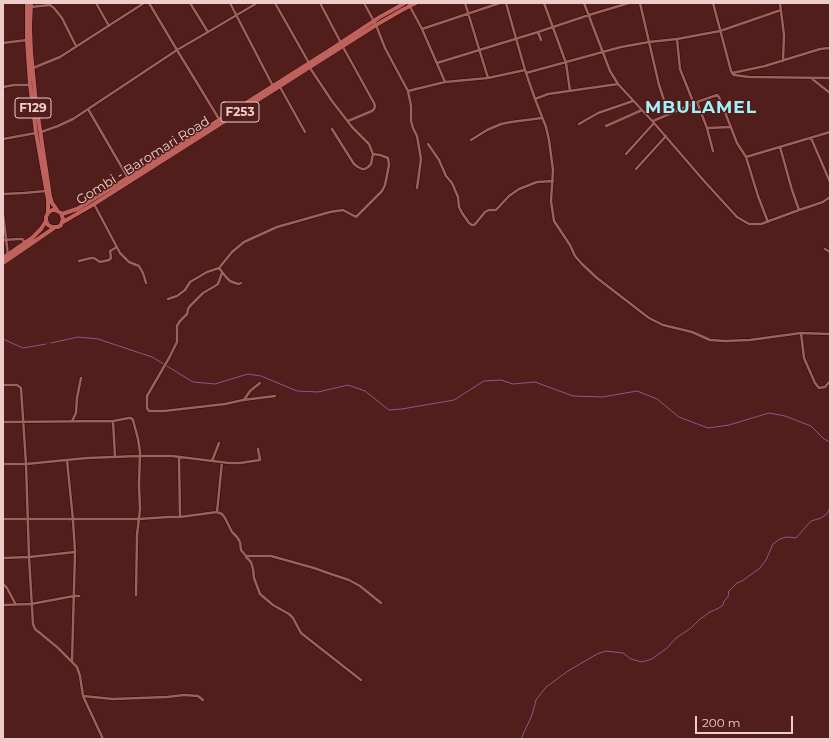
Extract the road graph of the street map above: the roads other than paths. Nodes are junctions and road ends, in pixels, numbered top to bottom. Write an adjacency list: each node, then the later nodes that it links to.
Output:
1 (27, 3): 39 (main road, F129)
2 (96, 3): 31 (street)
3 (149, 3): 46 (street)
4 (190, 3): 35 (street)
5 (230, 3): 27 (street)
6 (257, 3): 27 (street)
7 (275, 3): 52 (street)
8 (320, 3): 43 (street)
9 (364, 3): 29 (street)
10 (405, 3): 29 (main road, Gombi - Baromari Road / F253)
11 (416, 3): 24 (main road, Gombi - Baromari Road / F253)
12 (465, 3): 26 (street)
13 (500, 3): 26 (street)
14 (506, 3): 37 (street)
15 (544, 3): 32 (street)
16 (584, 3): 28 (street)
17 (629, 3): 28 (street)
18 (640, 3): 41 (street)
19 (713, 3): 34 (street)
20 (780, 3): 25 (street)
21 (45, 4): 23 (street); 44 (street)
22 (142, 4): 31 (street)
23 (31, 5): 53 (main road, F129)
24 (409, 5): 30 (main road, Gombi - Baromari Road / F253); 33 (street)
25 (781, 10): 34 (street); 49 (street)
26 (468, 14): 33 (street); 47 (street)
27 (237, 15): 35 (street); 62 (street)
28 (589, 15): 32 (street); 48 (street)
29 (374, 21): 30 (street); 43 (main road, Gombi - Baromari Road / F253)
30 (376, 25): 43 (main road, Gombi - Baromari Road / F253); 65 (street)
31 (109, 26): 44 (street)
32 (552, 27): 36 (street); 51 (street)
33 (422, 29): 50 (street)
34 (720, 31): 38 (street); 55 (street)
35 (208, 32): 46 (street)
36 (538, 32): 37 (street); 40 (street)
37 (517, 39): 47 (street); 54 (street)
38 (677, 39): 41 (street); 70 (street)
39 (27, 40): 42 (street); 53 (main road, F129)
40 (541, 40)
41 (649, 42): 48 (street); 73 (street)
42 (3, 43)
43 (342, 45): 52 (main road, Gombi - Baromari Road / F253); 76 (street)
44 (76, 46): 53 (street)
45 (830, 48): 49 (street)
46 (177, 50): 71 (street); 75 (street)
47 (480, 50): 50 (street); 56 (street)
48 (604, 53): 51 (street); 60 (street)
49 (783, 61): 55 (street)
50 (437, 63): 59 (street)
51 (566, 63): 54 (street); 66 (street)
52 (309, 65): 62 (main road, Gombi - Baromari Road / F253); 64 (main road, Gombi - Baromari Road / F253); 76 (street)
53 (30, 69): 61 (main road, F129); 84 (main road, F129)
54 (526, 72): 56 (street); 68 (street)
55 (732, 73): 57 (street)
56 (488, 78): 59 (street)
57 (810, 78): 58 (street); 67 (street)
58 (830, 78)
59 (445, 82): 65 (street)
60 (618, 84): 66 (street); 69 (street)
61 (30, 85): 63 (street); 84 (main road, F129)
62 (273, 86): 75 (main road, Gombi - Baromari Road / F253)
63 (3, 87)
64 (280, 87): 81 (main road, Gombi - Baromari Road / F253); 85 (street)
65 (408, 91): 101 (street)
66 (570, 91): 68 (street)
67 (830, 93)
68 (535, 99): 74 (street)
69 (633, 101): 72 (street); 78 (street)
70 (695, 103): 73 (street); 80 (street); 82 (street)
71 (88, 109): 84 (street); 98 (street)
72 (642, 110): 77 (street); 79 (street)
73 (670, 114): 77 (street)
74 (542, 118): 90 (street); 99 (street)
75 (220, 120): 81 (main road, Gombi - Baromari Road / F253)
76 (348, 121): 94 (street)
77 (654, 122): 87 (street); 95 (street)
78 (579, 124)
79 (606, 126)
80 (730, 127): 82 (street); 96 (street)
81 (211, 128): 98 (main road, Gombi - Baromari Road / F253); 105 (main road, Gombi - Baromari Road / F253)
82 (707, 128): 93 (street)
83 (332, 129): 94 (street)
84 (38, 132): 89 (street); 102 (main road, F129); 106 (main road, F129)
85 (305, 132)
86 (830, 132): 88 (street)
87 (666, 136): 97 (street); 113 (street)
88 (810, 138): 92 (street); 100 (street)
89 (3, 139)
90 (471, 140)
91 (428, 144): 99 (street)
92 (780, 147): 96 (street); 107 (street)
93 (713, 151)
94 (373, 154): 124 (street)
95 (626, 154)
96 (746, 157): 113 (street)
97 (636, 169)
98 (128, 178): 110 (main road, Gombi - Baromari Road / F253)
99 (553, 181): 129 (street)
100 (830, 182)
101 (417, 188)
102 (46, 190): 103 (street); 108 (main road, F129)
103 (3, 194)
104 (830, 197): 107 (street)
105 (94, 204): 112 (main road, Gombi - Baromari Road / F253); 117 (street)
106 (57, 210): 108 (main road); 110 (main road)
107 (799, 210): 113 (street)
108 (48, 213): 111 (main road)
109 (3, 214): 115 (street)
110 (62, 214): 112 (main road)
111 (46, 221): 114 (main road); 116 (main road)
112 (63, 222): 114 (main road, F253)
113 (768, 222)
114 (54, 228): 123 (main road, F253)
115 (5, 240): 116 (street); 120 (street)
116 (25, 243): 120 (main road)
117 (117, 247): 122 (street); 126 (street)
118 (824, 249): 119 (street)
119 (830, 252)
120 (8, 255): 121 (main road)
121 (3, 258)
122 (80, 261)
123 (3, 263)
124 (219, 268): 125 (street); 128 (street)
125 (222, 273): 127 (street); 136 (street)
126 (146, 283)
127 (241, 283)
128 (168, 299)
129 (801, 334): 130 (street); 133 (street)
130 (830, 334)
131 (81, 378): 137 (street)
132 (260, 383): 136 (street)
133 (829, 383)
134 (3, 385): 140 (street)
135 (275, 396): 136 (street)
136 (243, 400)
137 (72, 421): 138 (street); 140 (street)
138 (113, 421): 143 (street); 144 (street)
139 (3, 422): 140 (street)
140 (23, 422): 150 (street)
141 (219, 443): 147 (street)
142 (258, 450): 148 (street)
143 (139, 456): 144 (street); 145 (street); 155 (street)
144 (115, 457): 146 (street)
145 (179, 457): 147 (street); 152 (street)
146 (67, 460): 150 (street); 156 (street)
147 (212, 461): 148 (street)
148 (222, 462): 151 (street)
149 (3, 464): 150 (street)
150 (26, 464): 154 (street)
151 (217, 512): 152 (street); 158 (street)
152 (180, 517): 155 (street)
153 (3, 519): 154 (street)
154 (28, 519): 156 (street); 159 (street)
155 (139, 519): 156 (street); 162 (street)
156 (73, 520): 157 (street)
157 (75, 552): 159 (street); 163 (street)
158 (246, 556): 166 (street); 170 (street)
159 (29, 557): 160 (street); 165 (street)
160 (3, 558)
161 (3, 584): 168 (street)
162 (136, 595)
163 (74, 596): 164 (street); 165 (street); 169 (street)
164 (79, 596)
165 (31, 604): 168 (street); 169 (street)
166 (381, 604)
167 (3, 605): 168 (street)
168 (16, 605)
169 (72, 661): 171 (street)
170 (361, 680)
171 (82, 696): 172 (street); 173 (street)
172 (203, 700)
173 (103, 739)

